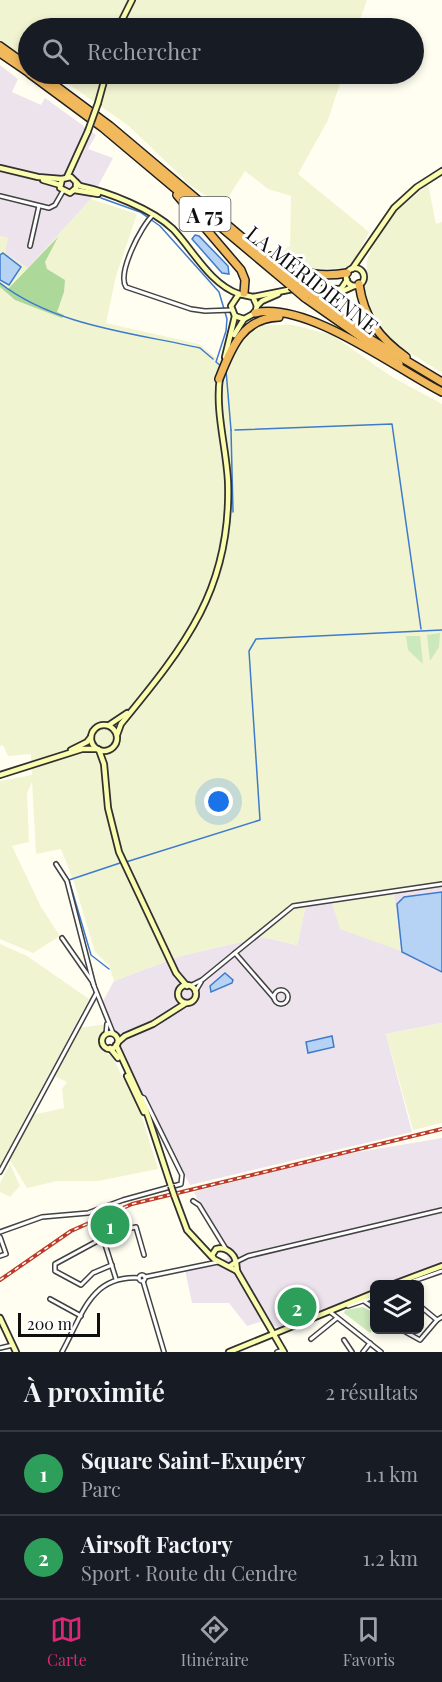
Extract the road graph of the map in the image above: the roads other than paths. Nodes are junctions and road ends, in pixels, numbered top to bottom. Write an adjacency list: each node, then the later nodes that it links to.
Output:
1 (132, 0): 2 (main road)
2 (123, 18)
3 (0, 46): 5 (highway)
4 (0, 53): 6 (highway, LA MÉRIDIENNE / A 75)
5 (18, 59)
6 (18, 65)
7 (44, 84): 10 (highway, LA MÉRIDIENNE / A 75)
8 (53, 84): 22 (highway, LA MÉRIDIENNE / A 75)
9 (103, 84): 11 (main road, bridge)
10 (120, 142): 27 (highway, LA MÉRIDIENNE / A 75); 30 (highway)
11 (71, 166): 14 (main road); 15 (main road)
12 (0, 168): 15 (main road)
13 (442, 171): 24 (main road)
14 (74, 180): 15 (main road); 16 (main road); 19 (main road)
15 (63, 181): 17 (main road)
16 (74, 190): 17 (main road); 19 (main road)
17 (63, 191): 20 (street)
18 (0, 196): 20 (street)
19 (111, 197): 21 (main road)
20 (40, 206): 23 (street)
21 (151, 217): 29 (main road); 34 (street)
22 (232, 229): 26 (highway); 27 (highway, LA MÉRIDIENNE / A 75)
23 (30, 246)
24 (365, 251): 25 (main road); 26 (main road)
25 (361, 271): 26 (main road); 28 (main road)
26 (348, 274): 28 (main road); 32 (main road)
27 (293, 284): 31 (highway, LA MÉRIDIENNE / A 75, bridge)
28 (357, 285): 35 (main road); 41 (highway)
29 (223, 286): 30 (main road); 33 (main road)
30 (241, 293): 32 (main road); 33 (main road)
31 (308, 296): 41 (highway, LA MÉRIDIENNE / A 75); 42 (highway, LA MÉRIDIENNE / A 75)
32 (253, 297): 35 (main road)
33 (232, 300): 34 (main road)
34 (227, 310): 36 (main road)
35 (256, 310): 37 (main road); 38 (highway)
36 (235, 316): 37 (main road); 39 (main road)
37 (244, 319): 39 (main road)
38 (315, 322): 40 (highway); 42 (highway)
39 (230, 343): 40 (main road)
40 (219, 379): 43 (main road)
41 (442, 380)
42 (442, 390)
43 (142, 699): 44 (main road); 45 (main road)
44 (109, 725): 45 (main road); 46 (main road)
45 (117, 735): 48 (main road)
46 (91, 736): 47 (main road); 49 (main road)
47 (98, 750): 48 (main road); 49 (main road); 51 (main road)
48 (110, 750): 51 (main road)
49 (60, 756): 50 (main road)
50 (0, 775)
51 (107, 794): 56 (main road)
52 (56, 864): 59 (street)
53 (442, 884): 55 (street)
54 (62, 938): 59 (street)
55 (235, 953): 57 (street); 58 (street)
56 (176, 973): 60 (main road); 61 (main road)
57 (202, 980): 60 (street); 63 (street)
58 (262, 984): 62 (street); 66 (street)
59 (94, 986): 64 (street)
60 (188, 986): 61 (main road); 63 (main road)
61 (180, 989): 65 (main road)
62 (278, 991): 66 (street); 66 (street)
63 (195, 992): 67 (main road)
64 (94, 996): 69 (street); 78 (street)
65 (179, 998): 67 (main road); 68 (main road)
66 (274, 998)
67 (186, 1003): 68 (main road)
68 (169, 1013): 70 (main road)
69 (107, 1019): 71 (street); 72 (street)
70 (135, 1031): 71 (main road); 73 (main road)
71 (114, 1034): 72 (main road); 73 (main road)
72 (106, 1035): 74 (main road)
73 (117, 1044): 74 (main road); 76 (main road)
74 (110, 1048): 75 (main road)
75 (127, 1076): 76 (street); 77 (main road)
76 (141, 1097): 77 (main road); 81 (street)
77 (153, 1131): 84 (main road, bridge)
78 (0, 1172)
79 (193, 1201): 83 (street)
80 (442, 1210): 90 (street)
81 (0, 1234): 88 (street)
82 (103, 1238): 87 (street); 94 (street); 94 (street)
83 (218, 1239): 85 (street); 86 (street)
84 (201, 1246): 85 (main road); 91 (main road)
85 (216, 1249): 86 (main road); 91 (main road)
86 (227, 1250): 89 (main road)
87 (144, 1255)
88 (0, 1256)
89 (233, 1256): 90 (street); 93 (main road)
90 (248, 1256): 93 (street)
91 (212, 1257): 92 (main road); 95 (street)
92 (218, 1262): 95 (street); 96 (main road)
93 (236, 1262): 96 (main road); 98 (main road)
94 (112, 1264): 99 (street)
95 (207, 1265): 100 (street)
96 (230, 1266): 98 (main road)
97 (442, 1269): 101 (main road); 102 (street)
98 (237, 1271): 117 (main road)
99 (116, 1279): 100 (street); 112 (street)
100 (144, 1279): 127 (street)
101 (407, 1280)
102 (415, 1280)
103 (370, 1297): 107 (main road)
104 (370, 1298): 106 (street)
105 (50, 1299): 112 (street)
106 (364, 1301): 107 (street); 108 (street)
107 (343, 1305): 109 (main road)
108 (370, 1305)
109 (337, 1308): 111 (main road); 115 (street)
110 (424, 1309): 116 (street)
111 (329, 1311): 115 (street); 117 (main road)
112 (81, 1316): 126 (street)
113 (442, 1317): 116 (street)
114 (0, 1318): 122 (main road)
115 (337, 1318): 119 (street); 121 (street)
116 (437, 1320): 118 (street)
117 (275, 1334): 124 (main road); 128 (main road)
118 (410, 1334)
119 (311, 1339)
120 (344, 1340): 129 (street)
121 (370, 1343): 130 (street); 131 (street)
122 (13, 1345): 123 (street); 125 (main road)
123 (0, 1348)
124 (282, 1351)
125 (16, 1352)
126 (62, 1352)
127 (164, 1352)
128 (229, 1352)
129 (352, 1352)
130 (363, 1352)
131 (381, 1352)

